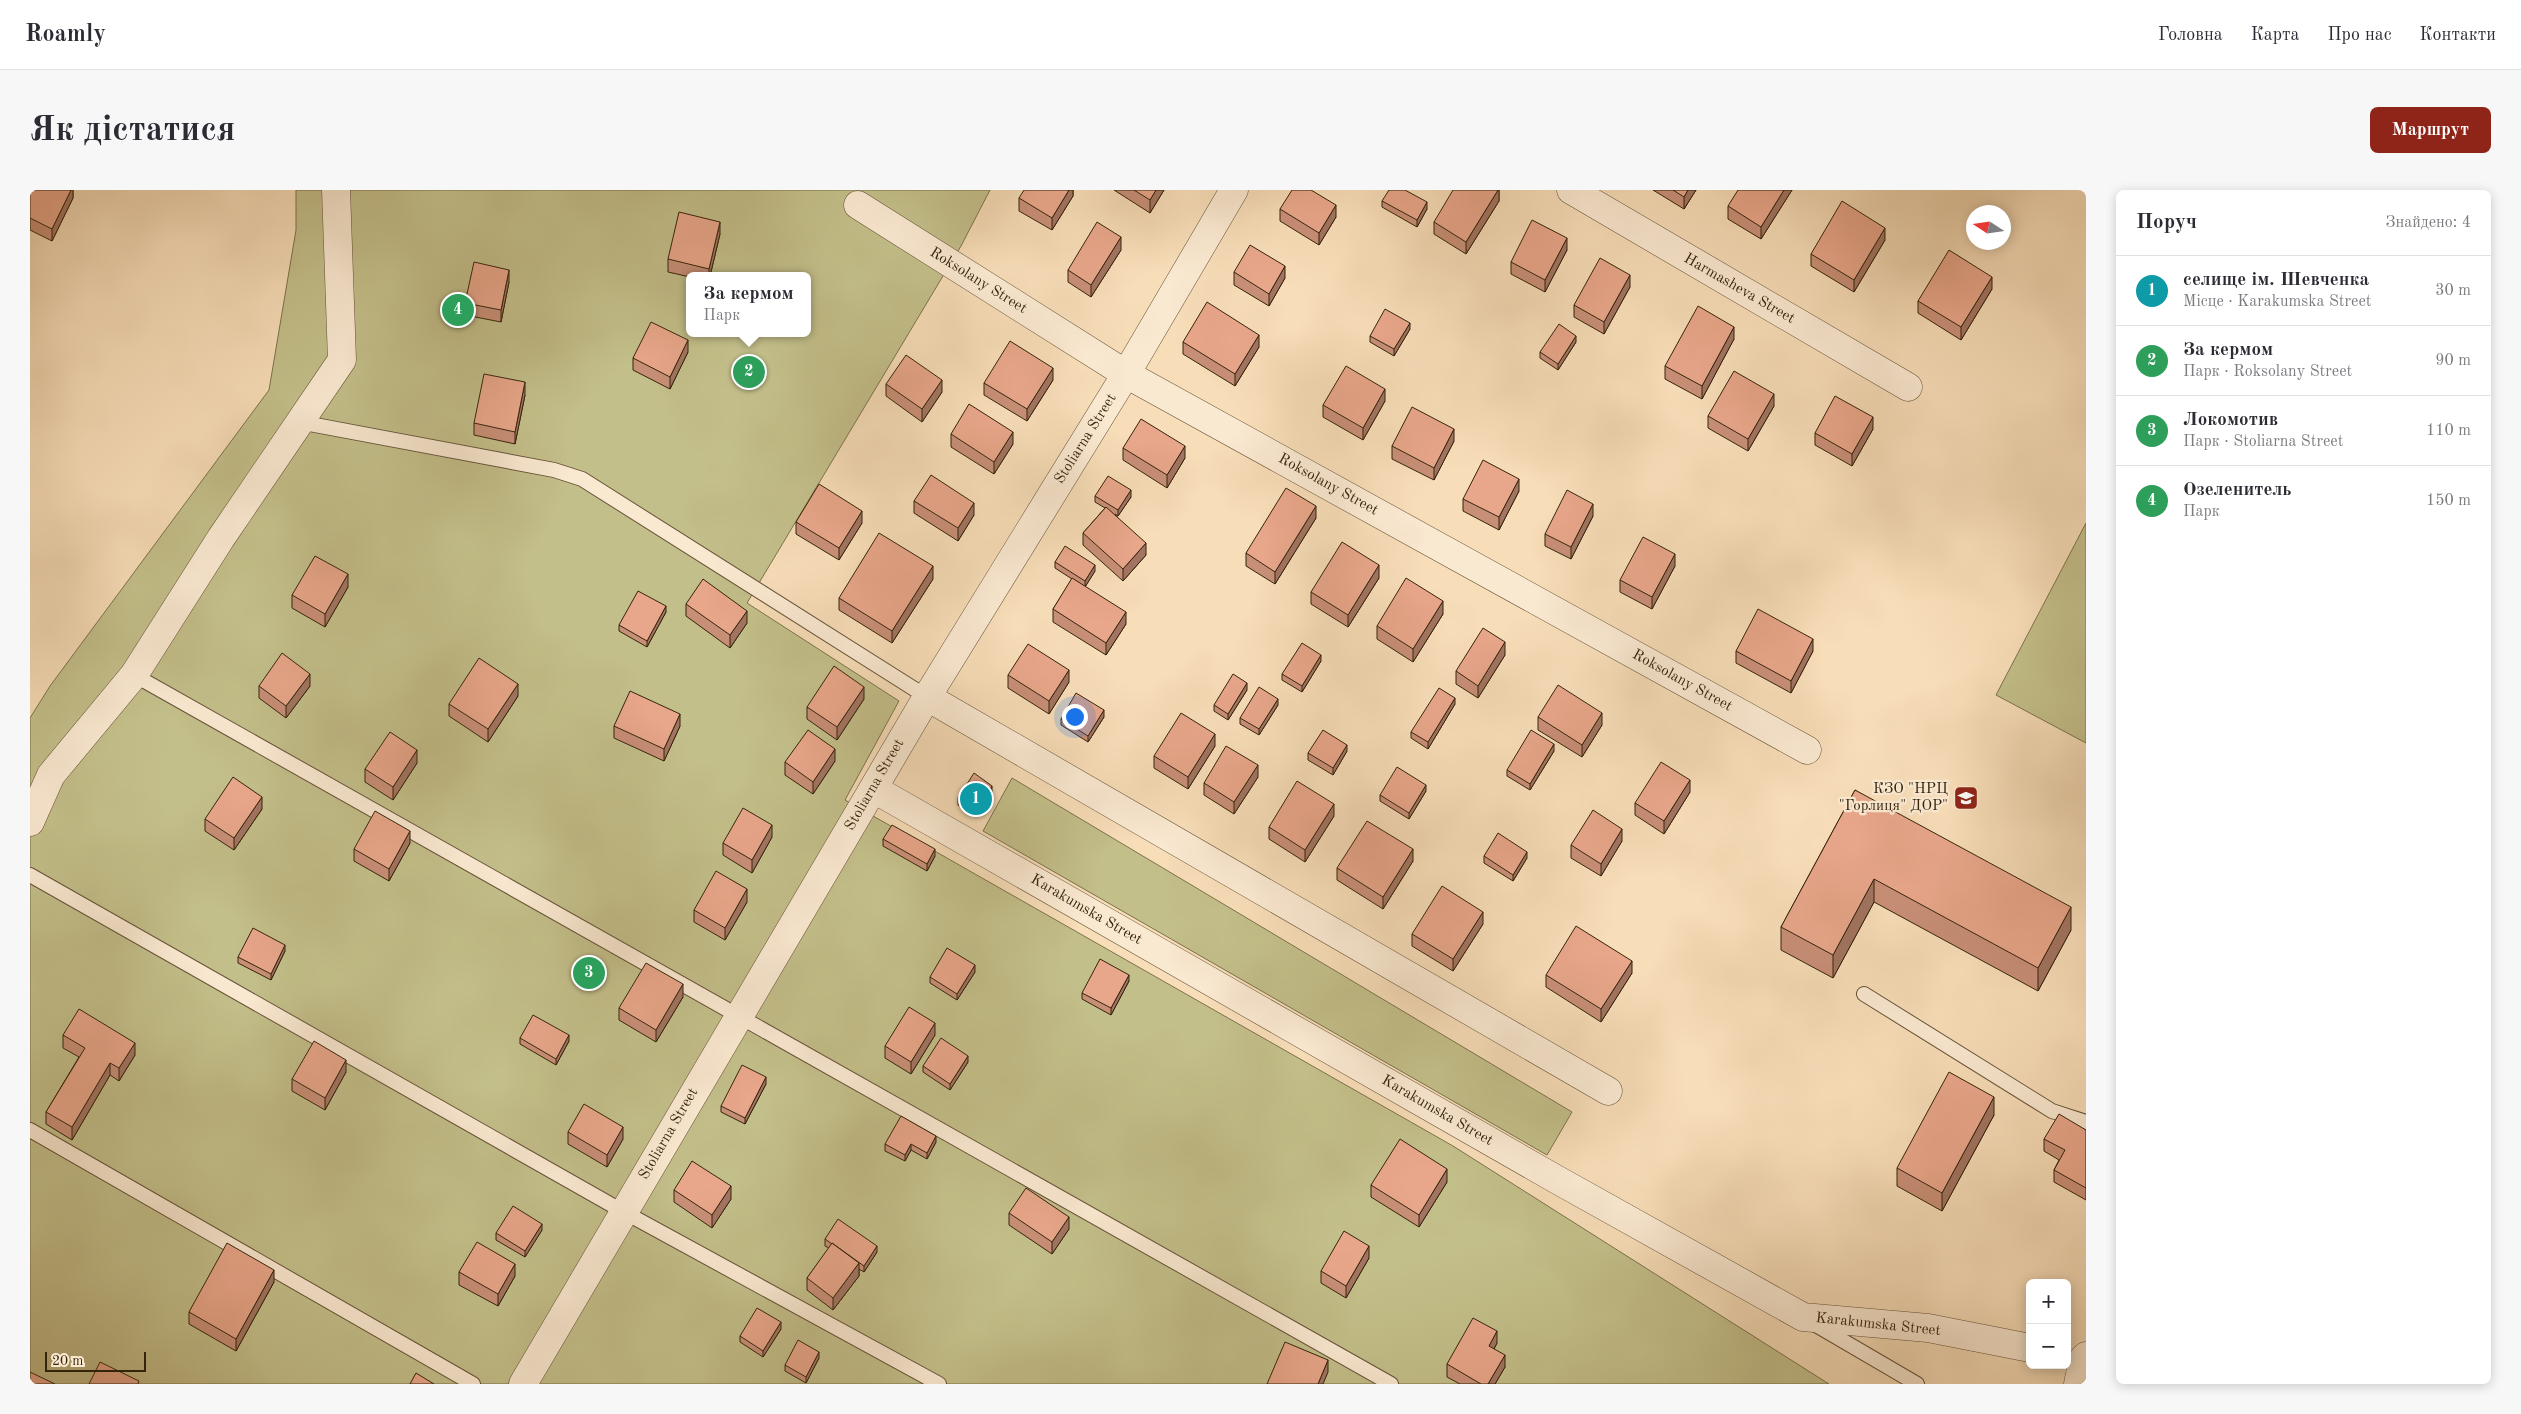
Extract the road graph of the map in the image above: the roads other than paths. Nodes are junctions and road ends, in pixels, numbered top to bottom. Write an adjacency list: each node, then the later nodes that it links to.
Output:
1 (336, 190): 7 (street)
2 (1234, 190): 5 (street, Stoliarna Street)
3 (1571, 190): 6 (street, Harmasheva Street)
4 (858, 205): 5 (street, Roksolany Street)
5 (1126, 374): 9 (street, Stoliarna Street); 10 (street, Roksolany Street)
6 (1908, 387)
7 (299, 422): 8 (street); 9 (lane)
8 (134, 675): 12 (street); 15 (lane)
9 (927, 697): 11 (street, Stoliarna Street); 16 (street)
10 (1807, 750)
11 (874, 788): 15 (street, Stoliarna Street); 20 (street, Karakumska Street)
12 (30, 822)
13 (30, 875): 19 (lane)
14 (1864, 994): 17 (lane)
15 (738, 1016): 19 (street, Stoliarna Street); 25 (lane)
16 (1608, 1091)
17 (2086, 1122)
18 (30, 1130): 22 (lane)
19 (624, 1212): 23 (street, Stoliarna Street); 24 (lane)
20 (1803, 1317): 21 (street, Karakumska Street); 26 (lane)
21 (2026, 1347)
22 (473, 1384)
23 (523, 1384)
24 (939, 1384)
25 (1390, 1384)
26 (1917, 1384)

